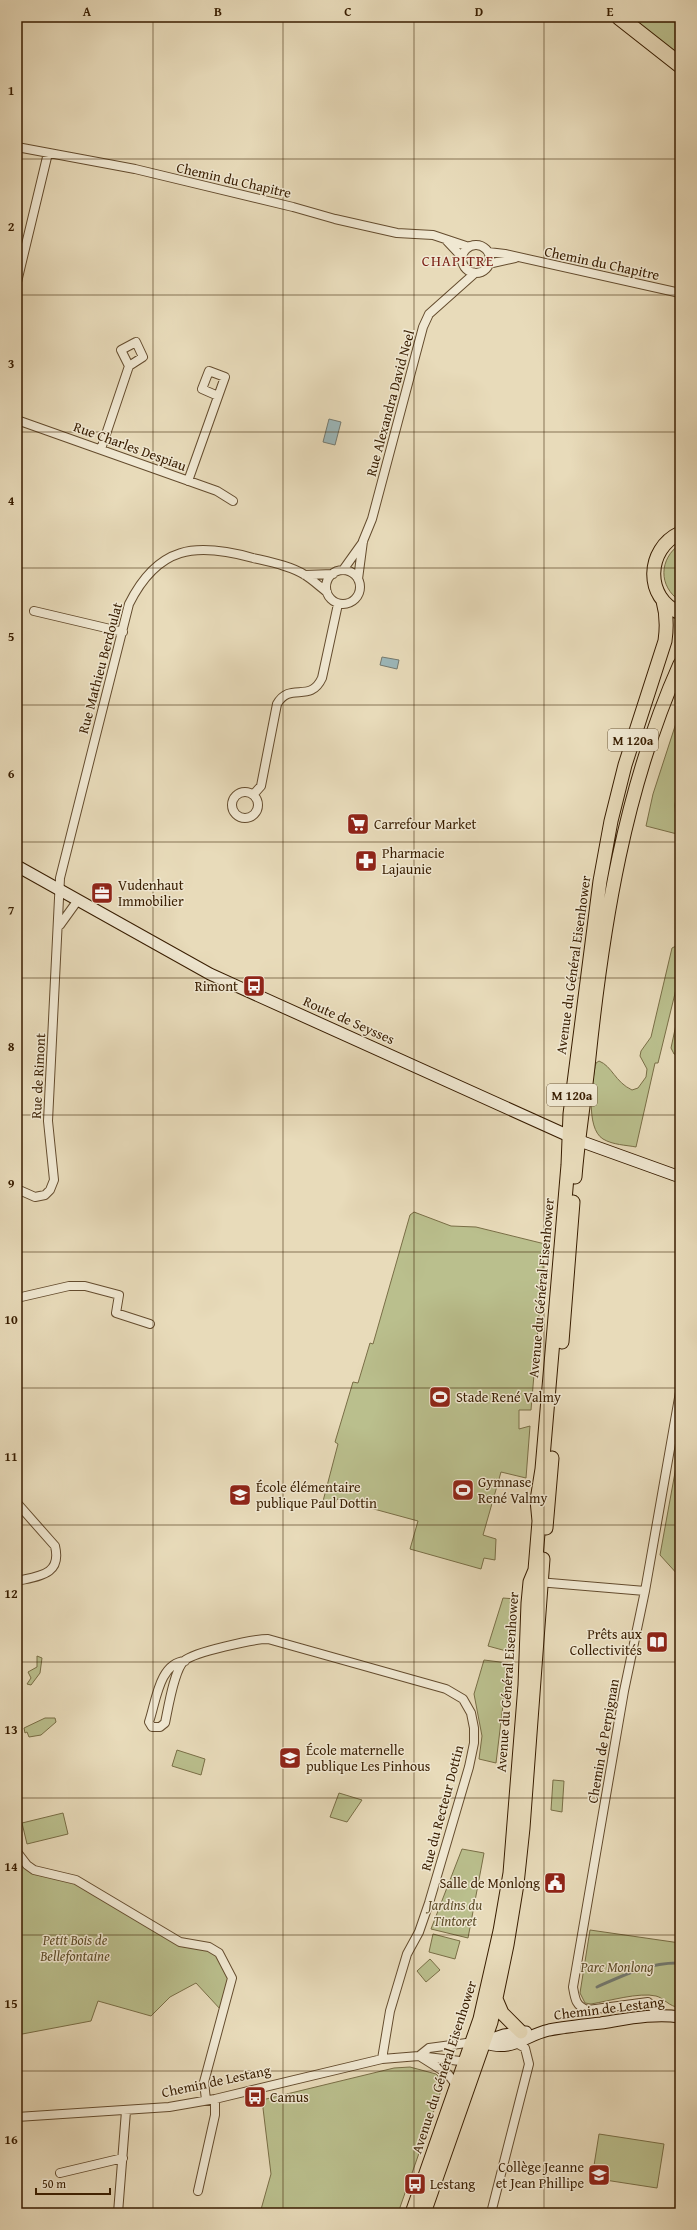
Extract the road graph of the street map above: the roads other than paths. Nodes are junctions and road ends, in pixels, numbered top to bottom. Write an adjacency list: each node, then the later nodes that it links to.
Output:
1 (619, 17): 2 (highway)
2 (680, 65)
3 (17, 147): 4 (street, Chemin du Chapitre)
4 (48, 153): 5 (street, Chemin du Chapitre); 13 (street)
5 (445, 239): 6 (street, Chemin du Chapitre); 8 (street)
6 (468, 247): 7 (street); 8 (street)
7 (488, 252): 9 (street, Chemin du Chapitre); 10 (street)
8 (462, 257): 11 (street)
9 (519, 258): 10 (street, Chemin du Chapitre); 15 (street, Chemin du Chapitre)
10 (488, 264): 12 (street)
11 (464, 266): 12 (street); 14 (street)
12 (475, 272): 14 (street, Rue Alexandra David Neel)
13 (17, 282)
14 (462, 284): 23 (street, Rue Alexandra David Neel)
15 (680, 293)
16 (129, 366): 19 (street)
17 (218, 396): 20 (street)
18 (17, 420): 19 (street, Rue Charles Despiau)
19 (101, 449): 20 (street, Rue Charles Despiau)
20 (188, 481): 21 (street, Rue Charles Despiau)
21 (232, 501)
22 (680, 533): 29 (main road)
23 (363, 541): 24 (street); 27 (street)
24 (343, 570): 25 (street); 27 (street)
25 (333, 574): 26 (street, Rue Mathieu Berdoulat); 28 (street)
26 (305, 575): 28 (street, Rue Mathieu Berdoulat); 33 (street, Rue Mathieu Berdoulat)
27 (358, 579): 30 (street)
28 (327, 592): 30 (street)
29 (663, 600): 32 (main road); 40 (main road, Avenue du Général Eisenhower / M 120a)
30 (338, 604): 35 (street)
31 (34, 611): 33 (street)
32 (680, 613)
33 (123, 632): 37 (street, Rue Mathieu Berdoulat)
34 (680, 664): 40 (main road, Avenue du Général Eisenhower / M 120a)
35 (253, 795)
36 (17, 866): 37 (main road, Route de Seysses)
37 (60, 890): 38 (main road, Route de Seysses); 39 (street, Rue de Rimont)
38 (78, 900): 39 (street); 40 (main road, Route de Seysses)
39 (59, 926): 42 (street, Rue de Rimont)
40 (574, 1138): 41 (main road, Route de Seysses); 48 (main road, Avenue du Général Eisenhower)
41 (680, 1177)
42 (17, 1189)
43 (17, 1298): 44 (street)
44 (150, 1324)
45 (680, 1392): 49 (street, Chemin de Perpignan)
46 (17, 1503): 47 (street)
47 (17, 1581)
48 (536, 1582): 49 (street); 52 (main road, Avenue du Général Eisenhower); 56 (main road, Avenue du Général Eisenhower)
49 (645, 1591): 53 (street, Chemin de Perpignan)
50 (185, 1661): 50 (street, Rue du Recteur Dottin); 58 (street, Rue du Recteur Dottin)
51 (17, 1852): 62 (street)
52 (496, 1999): 55 (main road); 56 (main road, Avenue du Général Eisenhower)
53 (659, 2015): 54 (main road, Chemin de Lestang); 55 (main road, Chemin de Lestang)
54 (680, 2017)
55 (519, 2037): 56 (main road, Chemin de Lestang); 71 (street)
56 (477, 2042): 57 (street, Chemin de Lestang); 59 (main road, Avenue du Général Eisenhower)
57 (419, 2056): 58 (street, Chemin de Lestang); 59 (street, Chemin de Lestang); 60 (street)
58 (382, 2059): 61 (street, Chemin de Lestang)
59 (470, 2062): 60 (main road, Avenue du Général Eisenhower); 70 (main road, Avenue du Général Eisenhower)
60 (456, 2085): 69 (main road, Avenue du Général Eisenhower)
61 (215, 2099): 62 (street, Chemin de Lestang); 67 (street)
62 (206, 2100): 63 (street, Chemin de Lestang)
63 (126, 2111): 64 (street, Chemin de Lestang); 65 (street)
64 (17, 2117)
65 (123, 2158): 66 (street); 68 (street)
66 (60, 2173)
67 (198, 2191)
68 (118, 2213)
69 (412, 2213)
70 (424, 2213)
71 (491, 2213)

